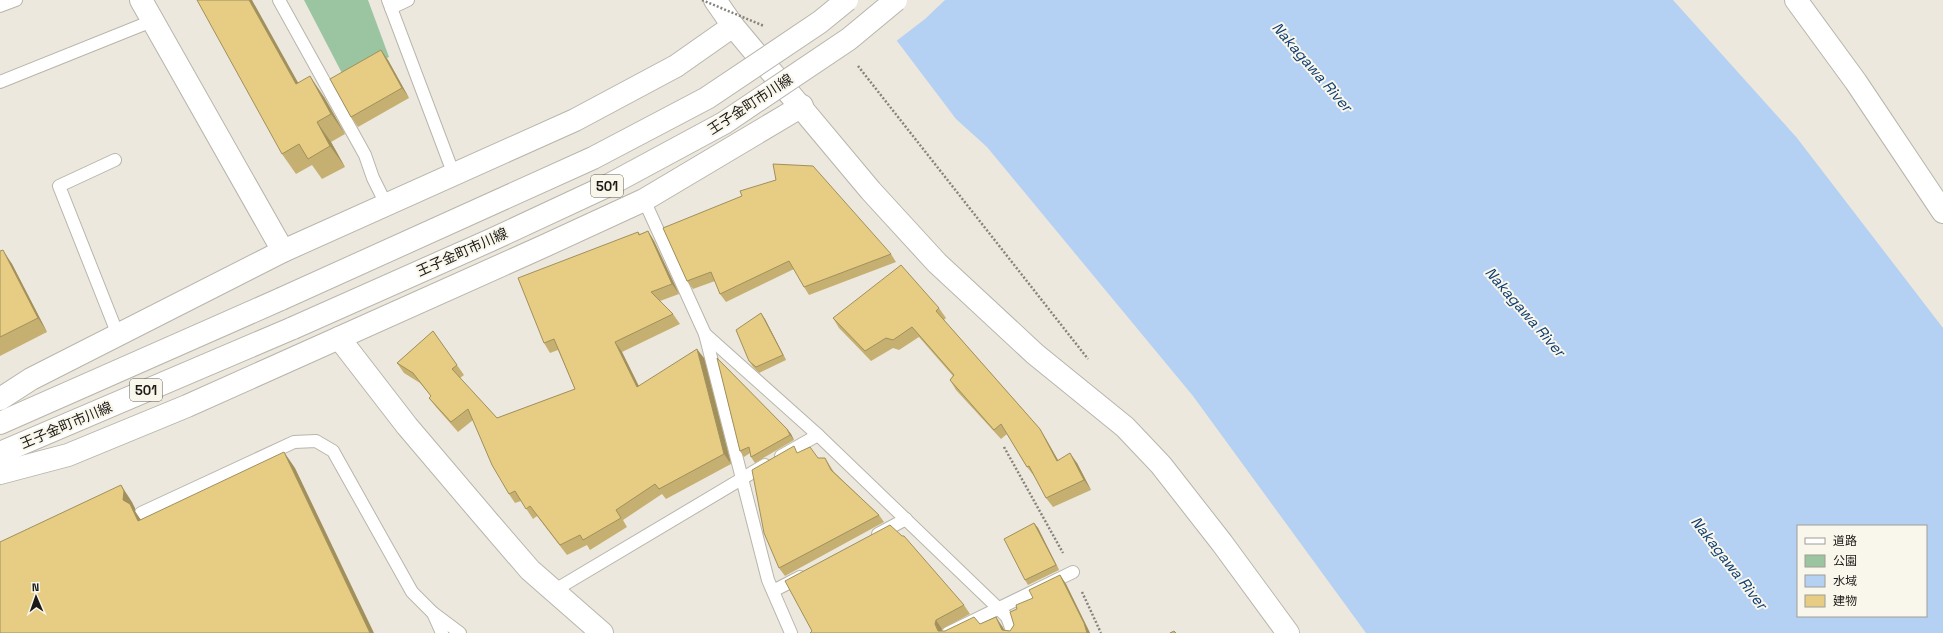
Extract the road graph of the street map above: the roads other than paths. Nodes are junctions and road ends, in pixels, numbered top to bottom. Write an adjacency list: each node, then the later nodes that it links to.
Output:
1 (16, 0): 10 (lane)
2 (141, 0): 11 (street)
3 (279, 0): 18 (lane)
4 (408, 0): 9 (lane)
5 (715, 0): 12 (street)
6 (847, 0): 25 (street, 王子金町市川線 / 501, bridge)
7 (896, 0): 27 (street, 王子金町市川線 / 501, bridge)
8 (1796, 0): 19 (street)
9 (389, 4): 16 (lane)
10 (0, 6)
11 (152, 21): 13 (lane); 20 (street)
12 (733, 26): 14 (street); 16 (street)
13 (0, 82)
14 (802, 106): 17 (street); 45 (street)
15 (114, 160): 22 (lane)
16 (454, 175): 18 (street)
17 (644, 200): 21 (lane); 23 (street)
18 (386, 204): 20 (street)
19 (1943, 212)
20 (283, 251): 22 (street)
21 (705, 334): 26 (lane); 29 (lane)
22 (118, 335): 24 (street)
23 (339, 338): 28 (street); 35 (street)
24 (0, 398)
25 (0, 422)
26 (818, 435): 29 (lane); 31 (lane)
27 (0, 453)
28 (0, 473)
29 (741, 479): 35 (lane); 36 (lane)
30 (141, 513): 38 (lane)
31 (906, 519): 32 (lane); 37 (lane)
32 (871, 538)
33 (808, 572): 36 (lane)
34 (1073, 572): 37 (lane)
35 (555, 590): 41 (street)
36 (773, 592): 42 (lane)
37 (998, 608): 43 (lane); 44 (lane)
38 (432, 612): 39 (lane); 40 (lane)
39 (442, 633)
40 (460, 633)
41 (602, 633)
42 (791, 633)
43 (948, 633)
44 (1013, 633)
45 (1288, 633)

